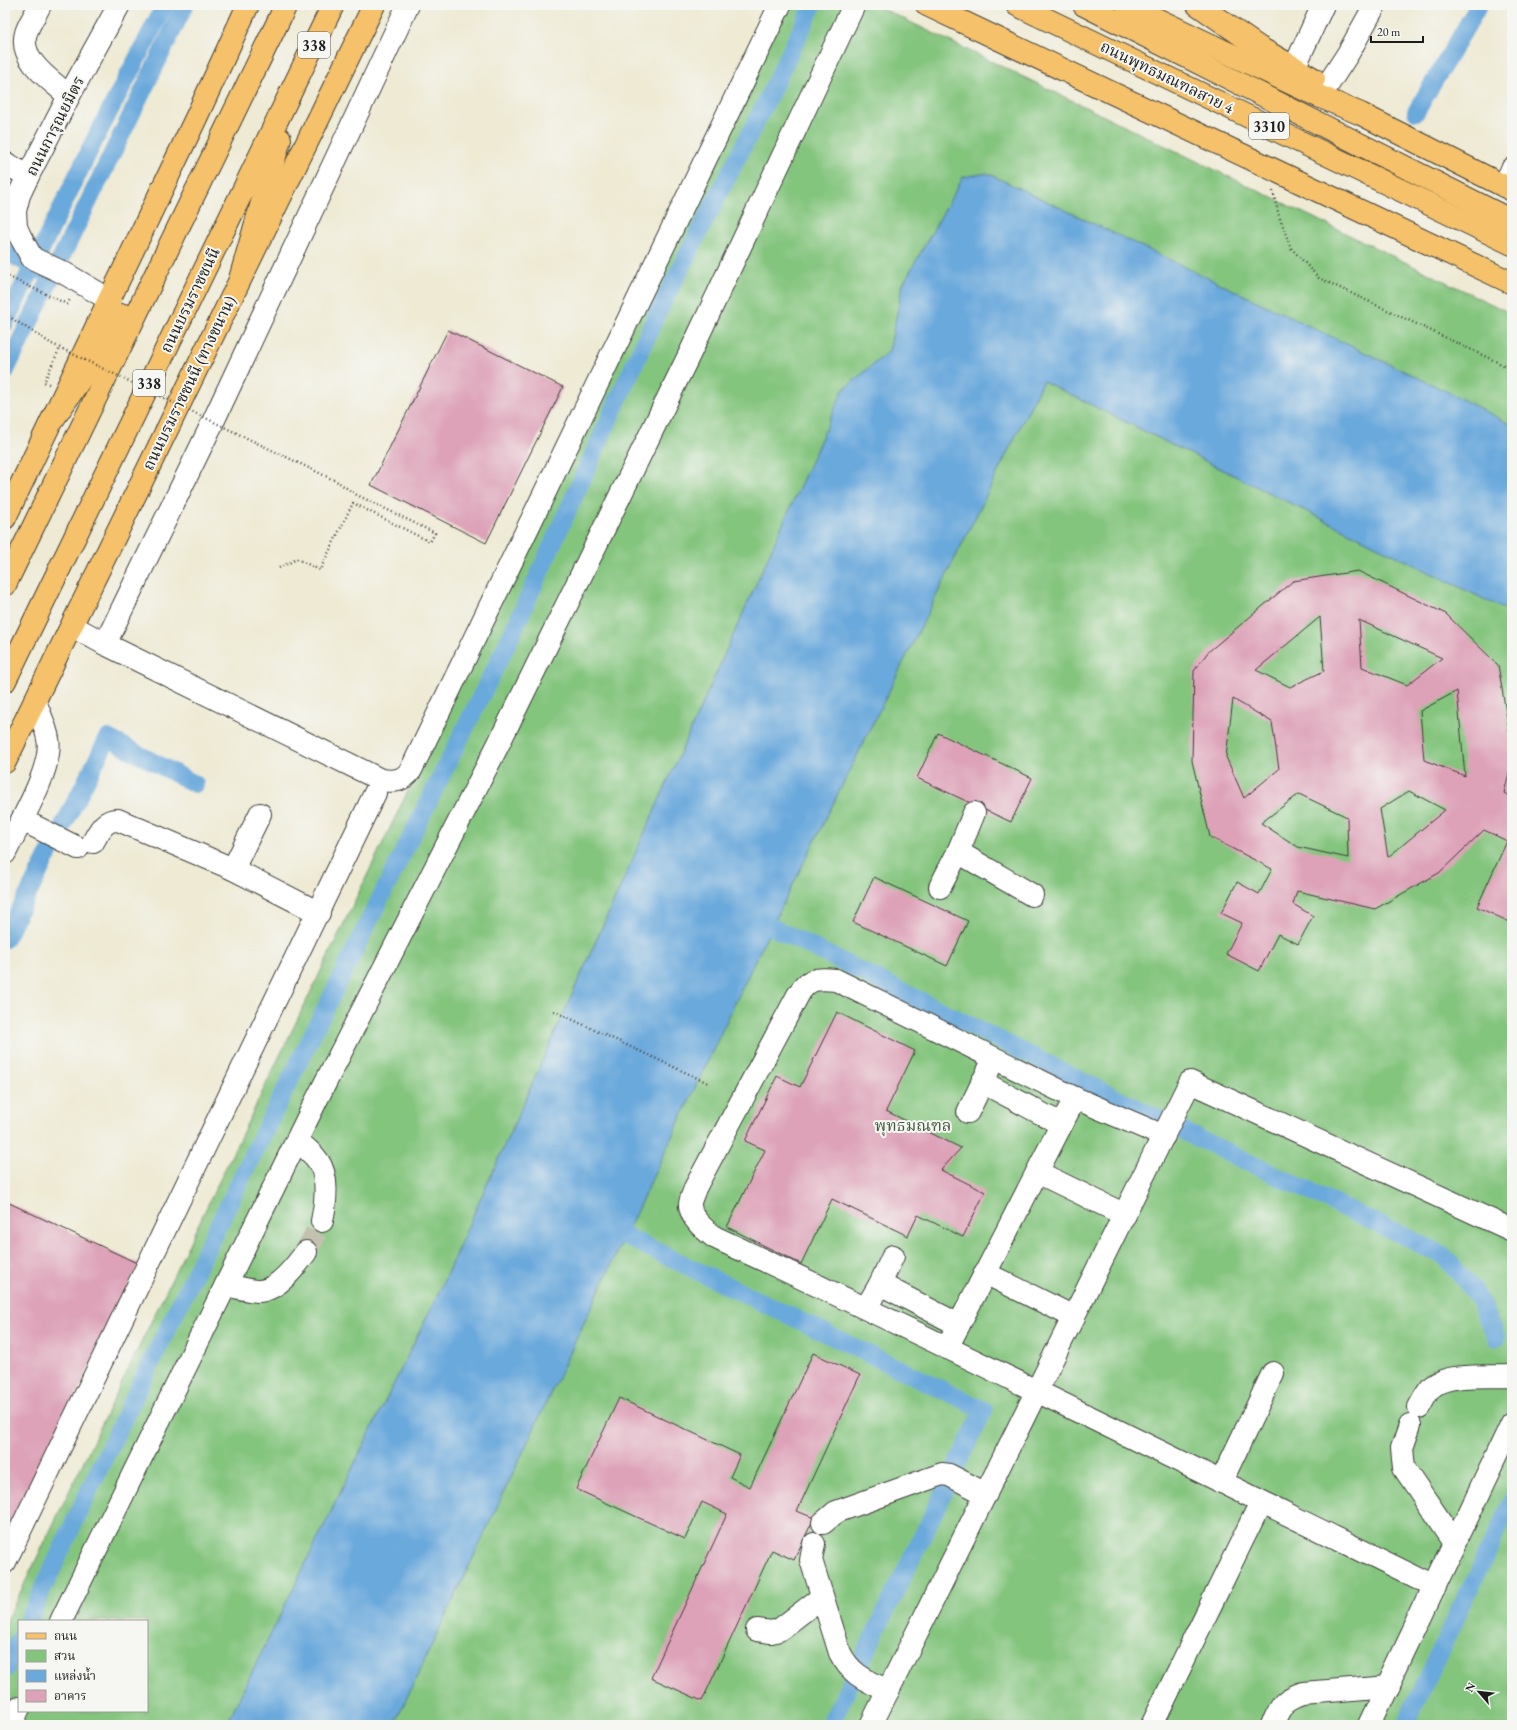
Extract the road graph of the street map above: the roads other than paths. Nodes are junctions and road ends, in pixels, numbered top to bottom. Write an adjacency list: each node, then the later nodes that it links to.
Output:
1 (40, 5): 20 (street)
2 (119, 5): 20 (street, ถนนการุณยมิตร)
3 (248, 5): 30 (main road)
4 (286, 5): 27 (main road, 338)
5 (333, 5): 18 (main road, ถนนบรมราชชนนี / 338)
6 (374, 5): 28 (main road, ถนนบรมราชชนนี (ทางขนาน) / 338)
7 (408, 5): 35 (street)
8 (780, 5): 39 (street)
9 (854, 5): 55 (street)
10 (927, 5): 29 (main road)
11 (1084, 5): 25 (main road)
12 (1127, 5): 21 (main road)
13 (1198, 5): 17 (main road)
14 (1322, 5): 17 (street)
15 (1375, 5): 19 (street)
16 (1021, 7): 26 (main road, ถนนพุทธมณฑลสาย 4 / 3310)
17 (1294, 68): 19 (main road)
18 (294, 86): 28 (main road); 36 (main road, ถนนบรมราชชนนี / 338)
19 (1327, 86): 21 (main road)
20 (69, 96): 23 (street, ถนนการุณยมิตร)
21 (1361, 114): 24 (main road)
22 (5, 164): 23 (street)
23 (28, 176): 30 (street, ถนนการุณยมิตร)
24 (1509, 181)
25 (1512, 221)
26 (1512, 244)
27 (167, 252): 31 (main road); 33 (main road, 338)
28 (240, 279): 34 (main road, ถนนบรมราชชนนี (ทางขนาน) / 338)
29 (1512, 283)
30 (110, 300): 31 (main road)
31 (54, 418): 32 (main road)
32 (5, 518)
33 (5, 585)
34 (72, 626): 35 (street); 37 (main road, ถนนบรมราชชนนี (ทางขนาน) / 338)
35 (105, 644): 39 (street)
36 (5, 681)
37 (35, 701): 38 (main road, ถนนบรมราชชนนี (ทางขนาน) / 338); 42 (street)
38 (5, 762)
39 (378, 787): 48 (street)
40 (974, 813): 43 (street)
41 (260, 814): 45 (street)
42 (22, 820): 44 (street); 45 (street)
43 (958, 852): 46 (street); 47 (street)
44 (5, 853)
45 (233, 869): 48 (street)
46 (940, 886)
47 (1032, 895)
48 (319, 912): 80 (street)
49 (995, 1058): 50 (street); 51 (street); 66 (street)
50 (982, 1082): 52 (street); 53 (street)
51 (1074, 1098): 53 (street); 54 (street)
52 (968, 1112)
53 (1061, 1124): 56 (street)
54 (1164, 1136): 57 (street); 59 (street)
55 (297, 1140): 58 (street); 65 (street)
56 (1037, 1172): 57 (street); 63 (street)
57 (1125, 1215): 67 (street)
58 (322, 1221)
59 (1505, 1227): 60 (street)
60 (1512, 1242)
61 (306, 1252): 65 (street)
62 (893, 1256): 64 (street)
63 (985, 1273): 67 (street); 68 (street)
64 (880, 1284): 66 (street); 68 (street)
65 (226, 1285): 83 (street)
66 (866, 1308): 69 (street)
67 (1074, 1317): 72 (street)
68 (959, 1325): 69 (street)
69 (947, 1348): 72 (street)
70 (1273, 1373): 74 (street)
71 (1512, 1376): 78 (street)
72 (1037, 1390): 74 (street); 75 (street)
73 (1512, 1423): 78 (street)
74 (1221, 1482): 76 (street)
75 (977, 1489): 77 (street); 86 (street)
76 (1261, 1502): 81 (street); 90 (street)
77 (823, 1523)
78 (1455, 1543): 81 (street)
79 (814, 1544): 82 (street)
80 (5, 1562)
81 (1435, 1588): 85 (street)
82 (822, 1597): 84 (street); 86 (street)
83 (61, 1620)
84 (757, 1630)
85 (1388, 1686): 91 (street); 92 (street)
86 (881, 1687): 89 (street)
87 (18, 1710): 88 (street)
88 (11, 1725)
89 (871, 1725)
90 (1152, 1725)
91 (1272, 1725)
92 (1369, 1725)

